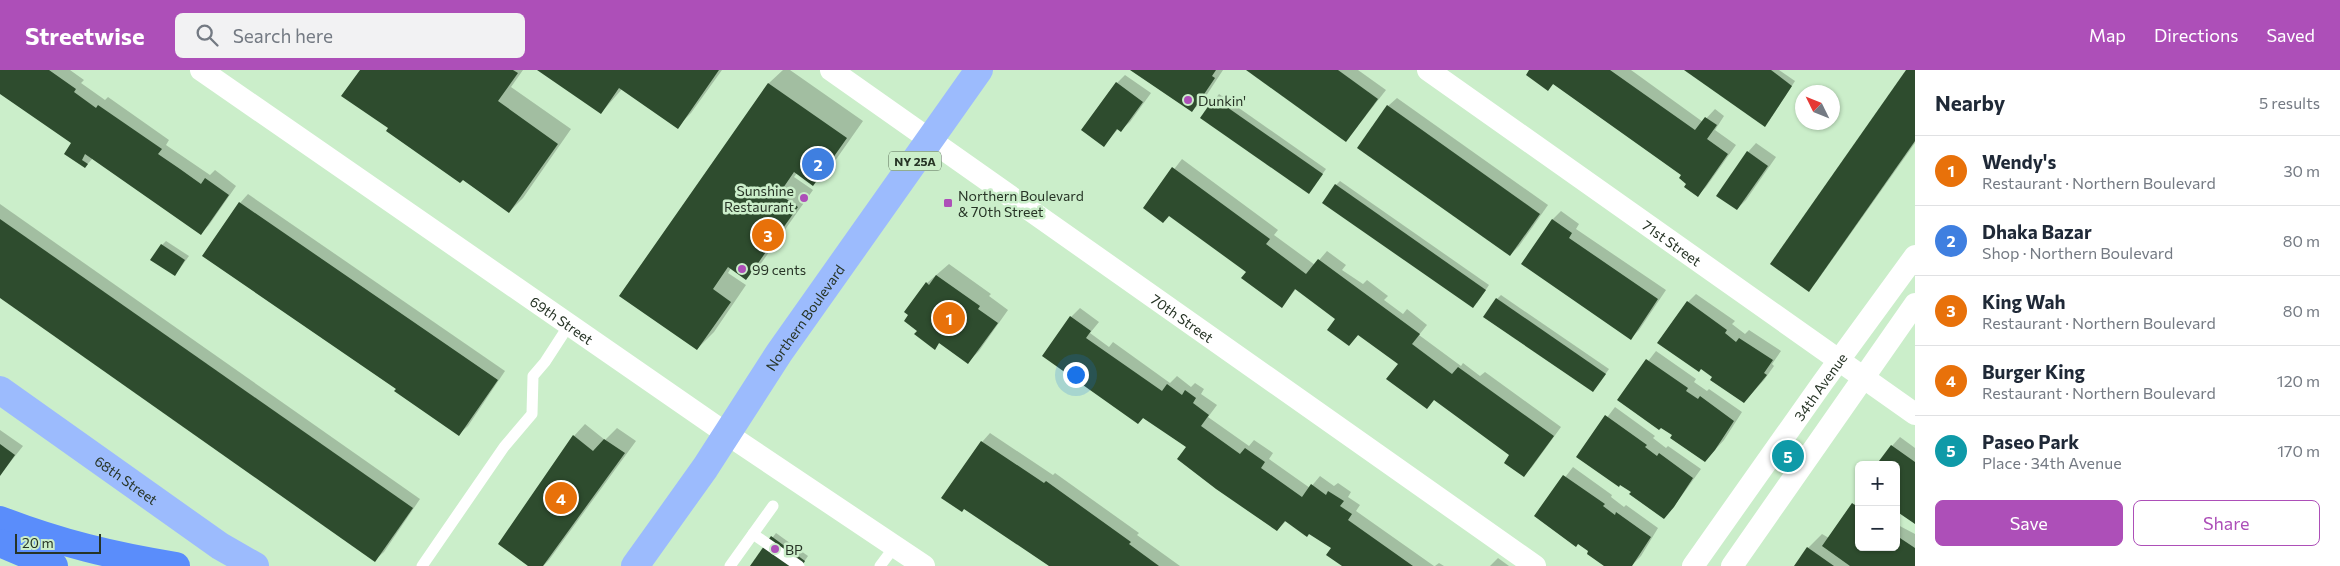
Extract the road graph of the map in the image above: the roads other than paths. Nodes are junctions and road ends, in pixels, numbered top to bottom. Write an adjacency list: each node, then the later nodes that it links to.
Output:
1 (201, 70): 8 (street, 69th Street)
2 (831, 70): 5 (street, 70th Street)
3 (979, 70): 5 (main road, Northern Boulevard / NY 25A)
4 (1428, 70): 9 (street, 71st Street)
5 (930, 140): 13 (main road, Northern Boulevard / NY 25A); 28 (street, 70th Street)
6 (1915, 256): 9 (street, 34th Avenue)
7 (1915, 304): 10 (street)
8 (569, 325): 13 (street, 69th Street); 23 (lane)
9 (1839, 361): 10 (street, 71st Street); 29 (street, 34th Avenue)
10 (1864, 378): 12 (street, 71st Street); 30 (street)
11 (0, 390): 22 (main road, 68th Street)
12 (1915, 414)
13 (727, 434): 18 (street, 69th Street); 24 (main road, Northern Boulevard)
14 (773, 506): 16 (lane)
15 (0, 520): 21 (highway)
16 (753, 534): 19 (lane); 25 (lane)
17 (0, 542): 20 (highway)
18 (895, 546): 26 (lane); 27 (street, 69th Street)
19 (734, 565)
20 (54, 566)
21 (176, 566)
22 (254, 566)
23 (422, 566)
24 (634, 566)
25 (799, 566)
26 (880, 566)
27 (924, 566)
28 (1535, 566)
29 (1693, 566)
30 (1732, 566)

